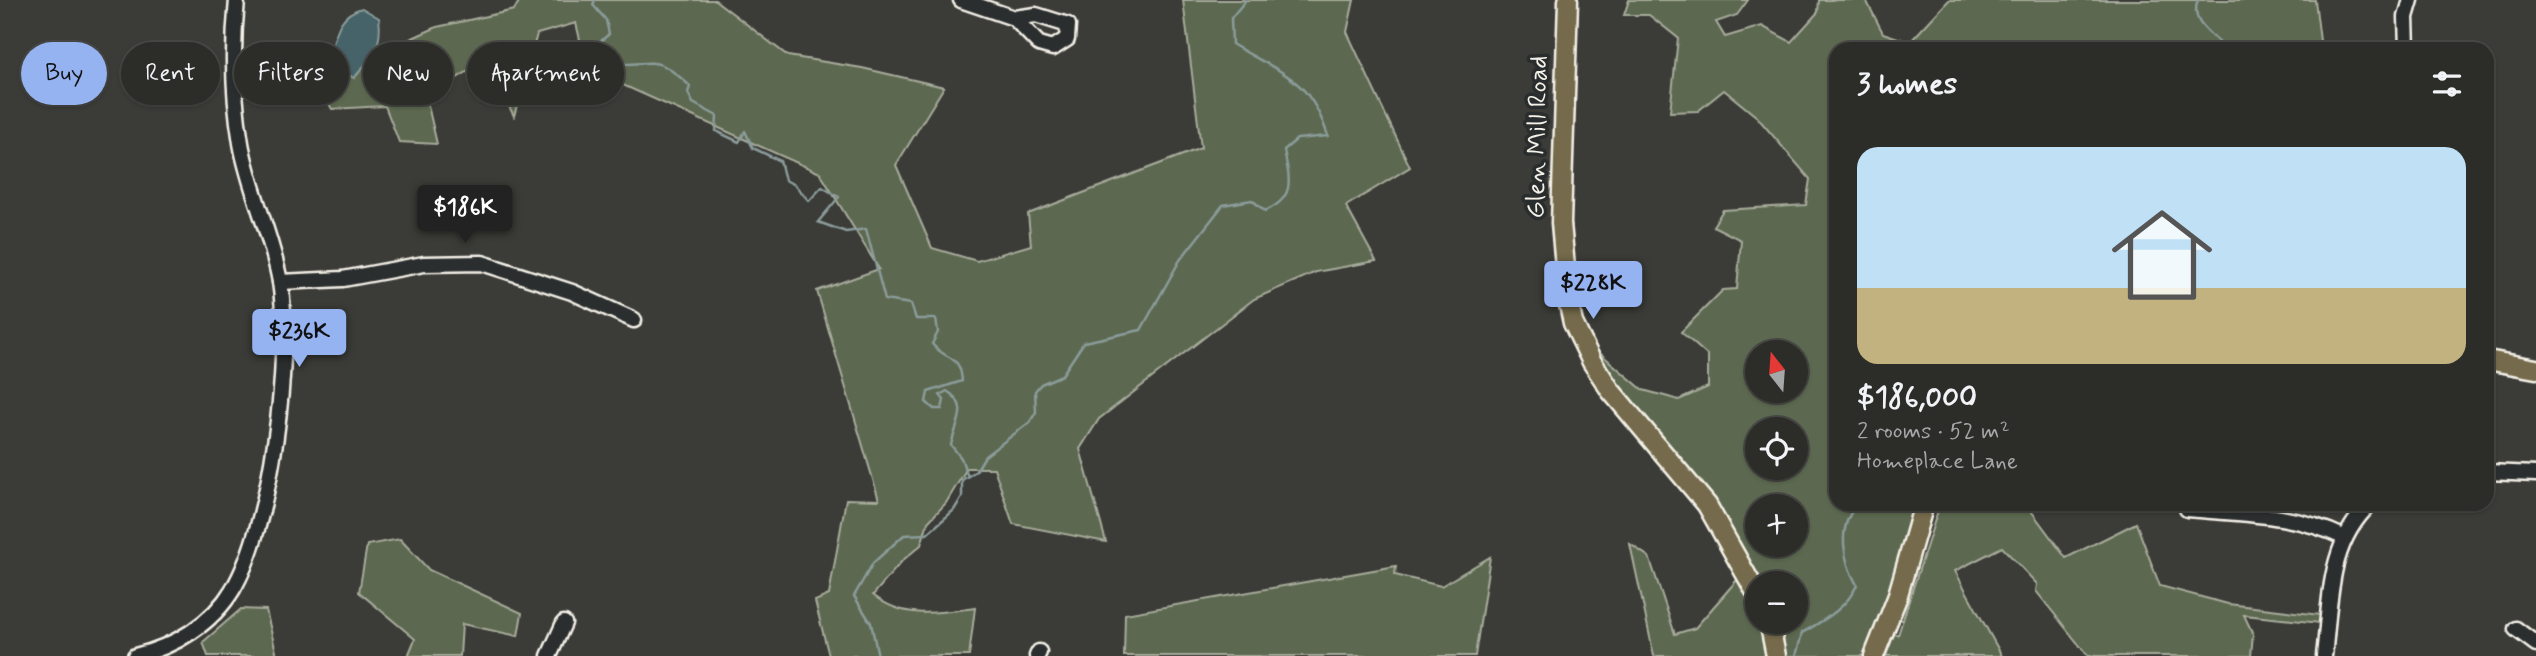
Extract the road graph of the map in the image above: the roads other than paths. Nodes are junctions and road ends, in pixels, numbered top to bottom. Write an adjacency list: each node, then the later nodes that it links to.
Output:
1 (237, 0): 7 (street)
2 (961, 0): 5 (street)
3 (1568, 0): 17 (main road, Glen Mill Road)
4 (2411, 0): 6 (street)
5 (1014, 18)
6 (2407, 42)
7 (280, 282): 8 (street); 22 (street)
8 (634, 320)
9 (2494, 361): 10 (main road)
10 (2536, 369)
11 (2494, 472): 12 (street)
12 (2536, 474)
13 (1922, 511): 25 (main road)
14 (2208, 511): 16 (street)
15 (2364, 511): 16 (street)
16 (2343, 537): 26 (street)
17 (1745, 573)
18 (564, 623): 23 (street)
19 (2516, 629): 21 (street)
20 (1772, 634): 24 (main road)
21 (2536, 644)
22 (135, 656)
23 (549, 656)
24 (1776, 656)
25 (1874, 656)
26 (2324, 656)

